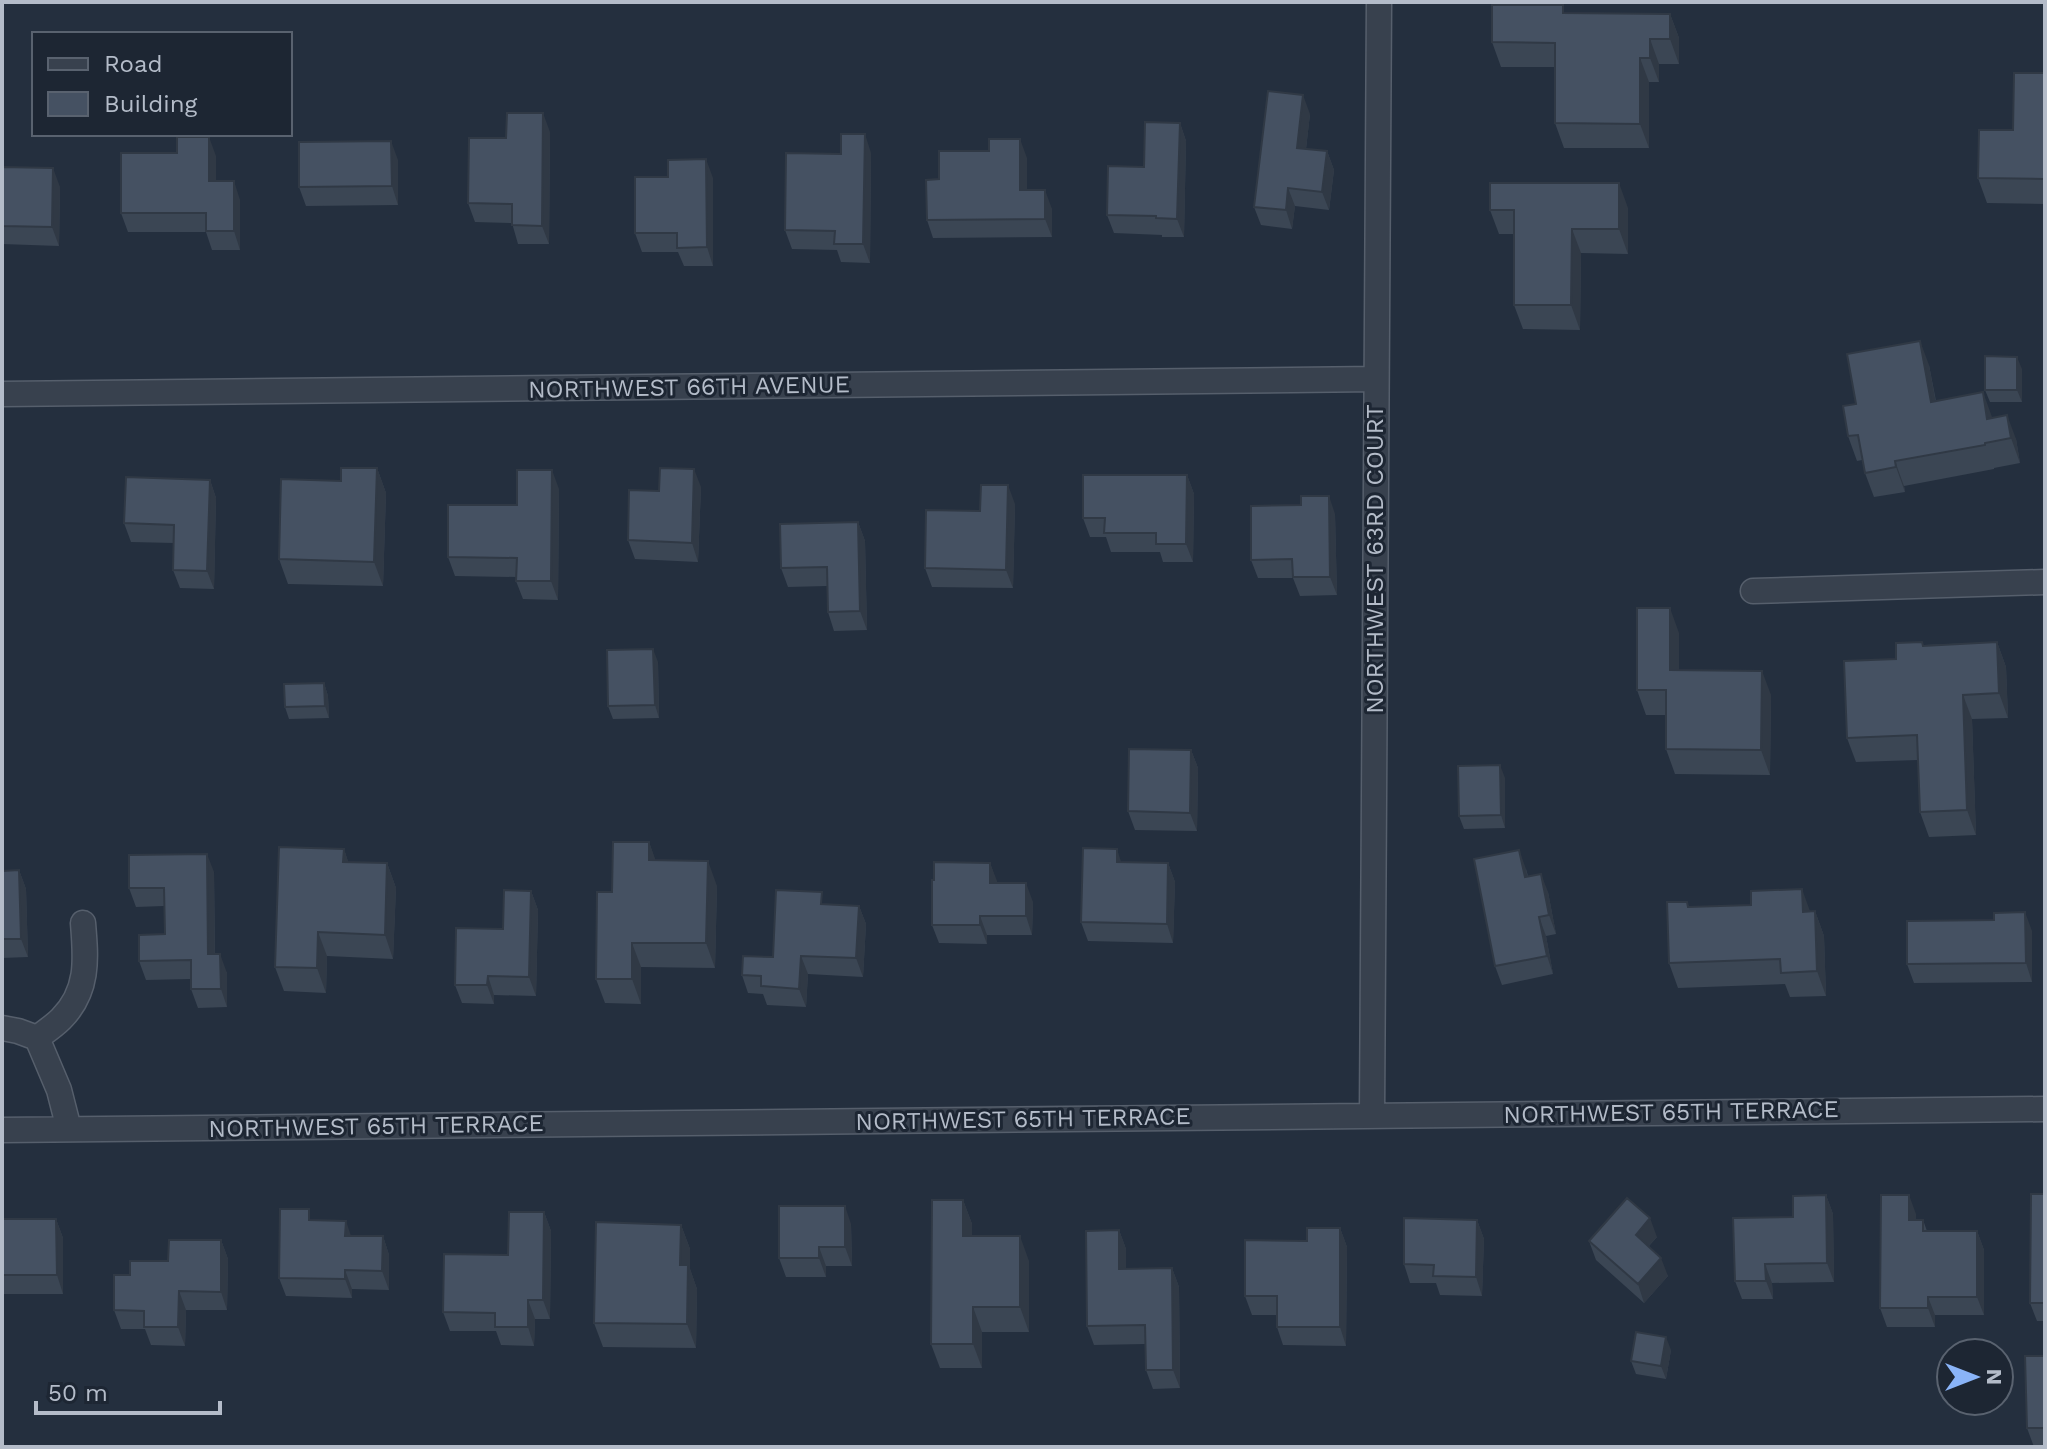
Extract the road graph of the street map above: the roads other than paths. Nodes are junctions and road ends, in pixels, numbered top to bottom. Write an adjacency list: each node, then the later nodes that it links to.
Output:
1 (1379, 2): 2 (street, NORTHWEST 63RD COURT)
2 (1376, 379): 3 (street, NORTHWEST 66TH AVENUE); 10 (street, NORTHWEST 63RD COURT)
3 (2, 394)
4 (2045, 582): 5 (street)
5 (1753, 591)
6 (83, 923): 8 (street)
7 (2, 1028): 8 (street)
8 (37, 1038): 11 (street)
9 (2045, 1109): 10 (street, NORTHWEST 65TH TERRACE)
10 (1372, 1115): 11 (street, NORTHWEST 65TH TERRACE)
11 (69, 1129): 12 (street, NORTHWEST 65TH TERRACE)
12 (2, 1130)

